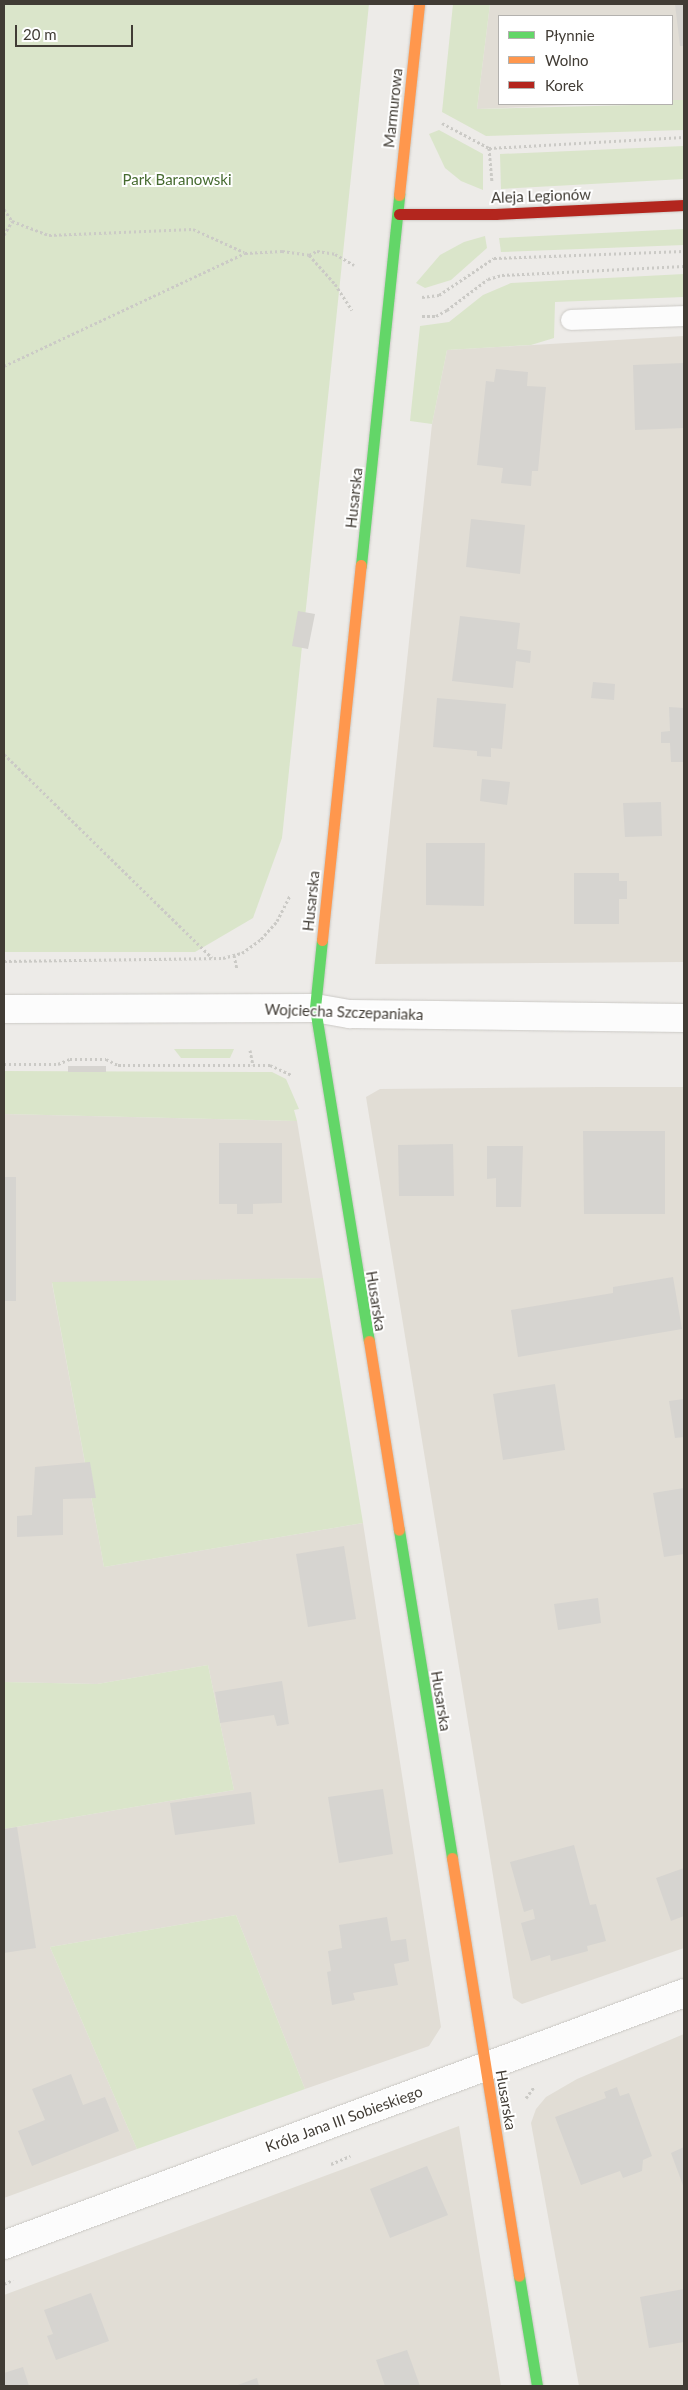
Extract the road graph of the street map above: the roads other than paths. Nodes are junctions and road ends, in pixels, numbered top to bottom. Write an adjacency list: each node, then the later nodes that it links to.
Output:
1 (419, 4): 3 (main road, Marmurowa)
2 (684, 205): 3 (main road, Aleja Legionów)
3 (398, 214): 7 (main road, Husarska)
4 (684, 316): 5 (lane)
5 (571, 320)
6 (4, 1008): 7 (street, Wojciecha Szczepaniaka)
7 (315, 1008): 8 (street, Wojciecha Szczepaniaka); 10 (main road, Husarska)
8 (684, 1018)
9 (684, 1993): 10 (street, Króla Jana III Sobieskiego)
10 (484, 2066): 11 (street, Króla Jana III Sobieskiego); 12 (main road, Husarska)
11 (4, 2245)
12 (537, 2386)

